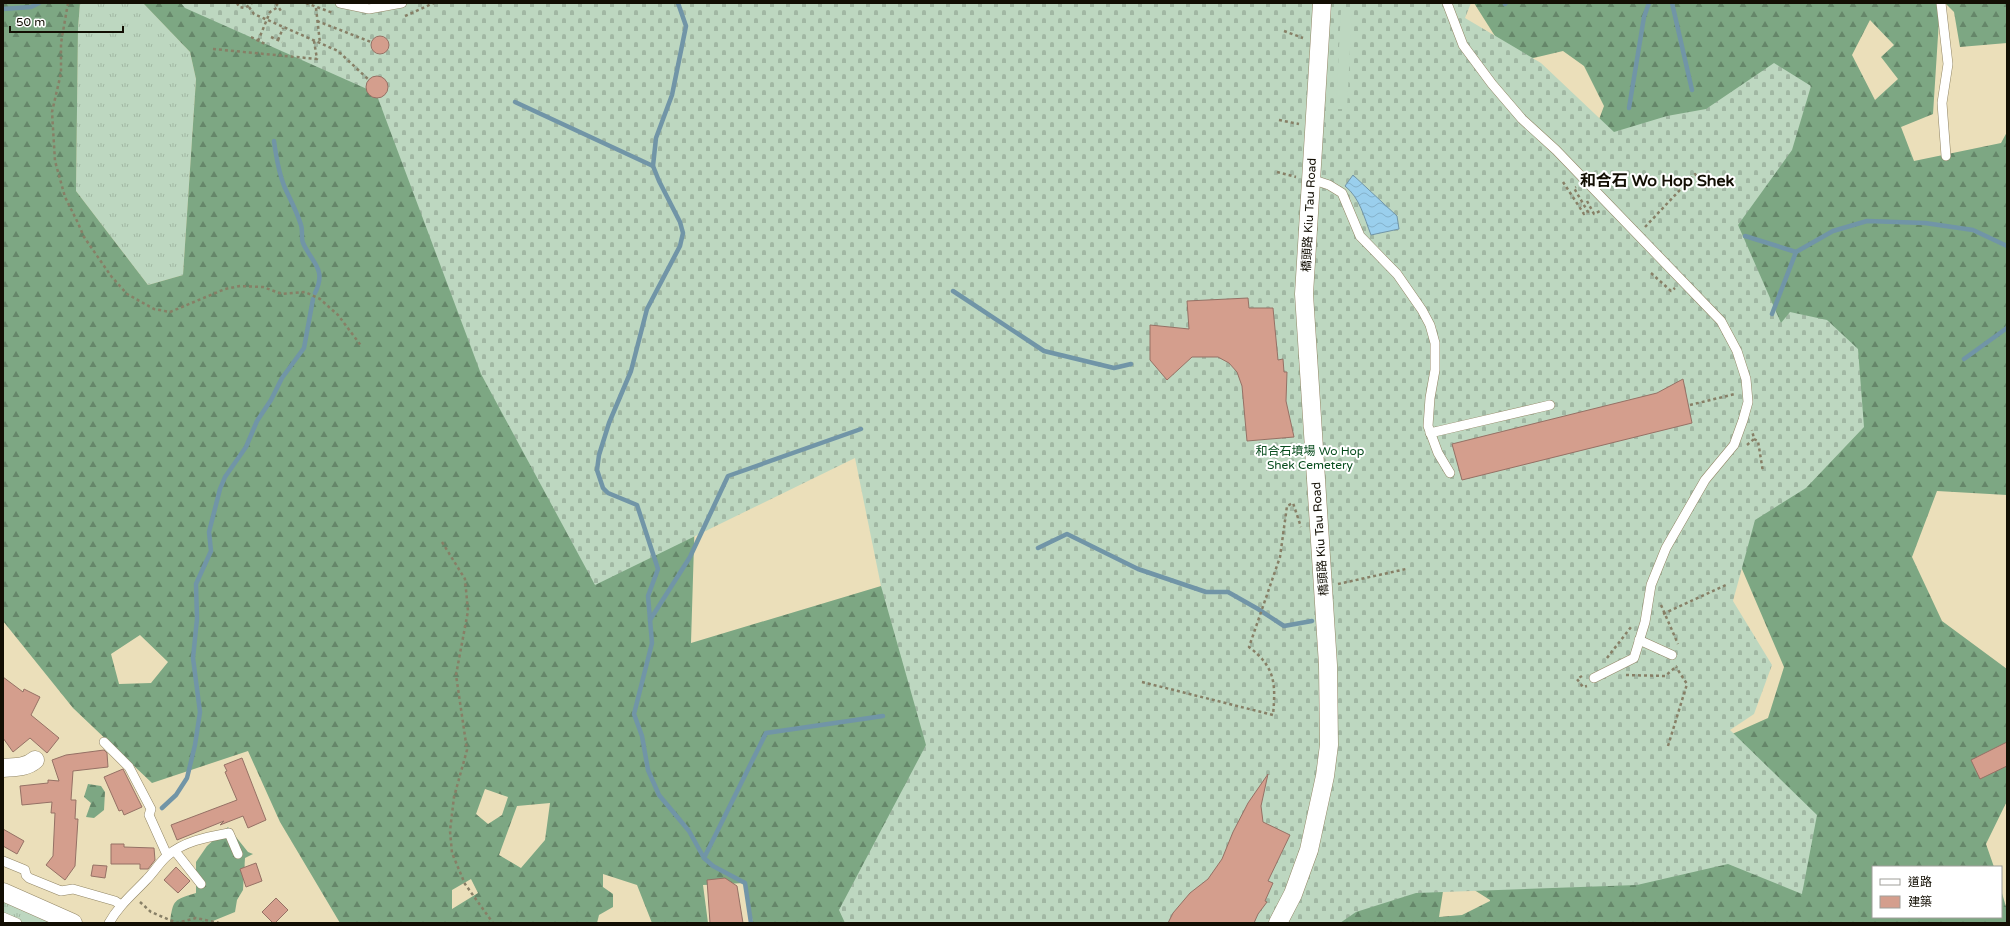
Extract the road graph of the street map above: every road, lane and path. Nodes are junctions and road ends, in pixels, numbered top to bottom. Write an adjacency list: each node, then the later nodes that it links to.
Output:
1 (68, 3): 43 (path)
2 (237, 3): 10 (path)
3 (252, 3): 10 (path)
4 (276, 3): 11 (path)
5 (340, 3): 6 (lane)
6 (402, 3)
7 (1322, 3): 34 (street, 橋頭路 Kiu Tau Road)
8 (1447, 3): 58 (lane)
9 (1940, 4): 32 (lane)
10 (248, 6): 14 (path)
11 (278, 7): 13 (path); 14 (path)
12 (316, 8): 15 (path)
13 (281, 11)
14 (266, 20): 16 (path); 23 (path)
15 (317, 20): 25 (path); 26 (path)
16 (283, 28): 20 (path); 21 (path)
17 (1284, 31): 22 (path)
18 (251, 37): 23 (path)
19 (271, 38): 20 (path)
20 (278, 40): 24 (path)
21 (314, 40): 26 (path); 28 (path)
22 (1309, 40)
23 (258, 41): 27 (path)
24 (282, 42)
25 (371, 42)
26 (320, 43): 29 (path)
27 (267, 45)
28 (213, 49)
29 (369, 80)
30 (1279, 120): 31 (path)
31 (1303, 125)
32 (1946, 156)
33 (1277, 172): 34 (path)
34 (1306, 179): 46 (lane); 84 (street, 橋頭路 Kiu Tau Road)
35 (1563, 182): 36 (path)
36 (1579, 186)
37 (1707, 188): 40 (path)
38 (1586, 200): 39 (path)
39 (1600, 211)
40 (1642, 230)
41 (1651, 273): 42 (path)
42 (1680, 285)
43 (362, 347)
44 (1550, 405): 46 (lane)
45 (1751, 423): 47 (path)
46 (1430, 433): 50 (lane)
47 (1754, 440): 48 (path); 49 (path)
48 (1745, 447)
49 (1763, 472)
50 (1450, 473)
51 (1303, 532): 64 (path)
52 (442, 542): 83 (path)
53 (1406, 569): 54 (path)
54 (1333, 585)
55 (1726, 585): 57 (path)
56 (1659, 598): 57 (path)
57 (1663, 614): 59 (path)
58 (1639, 640): 60 (lane); 65 (lane)
59 (1679, 646)
60 (1672, 655)
61 (1680, 663): 62 (path)
62 (1676, 667): 63 (path); 68 (path)
63 (1619, 675)
64 (1142, 682)
65 (1591, 682): 66 (path)
66 (1583, 687)
67 (104, 742): 71 (lane)
68 (1668, 746)
69 (35, 760): 70 (street)
70 (3, 768)
71 (171, 853): 72 (lane); 74 (lane); 77 (lane)
72 (238, 854)
73 (3, 861): 77 (lane)
74 (201, 884)
75 (3, 892): 80 (street)
76 (136, 904): 82 (path)
77 (121, 905): 81 (lane)
78 (3, 917): 79 (lane)
79 (17, 923)
80 (73, 923)
81 (109, 923)
82 (219, 923)
83 (493, 923)
84 (1278, 923)

